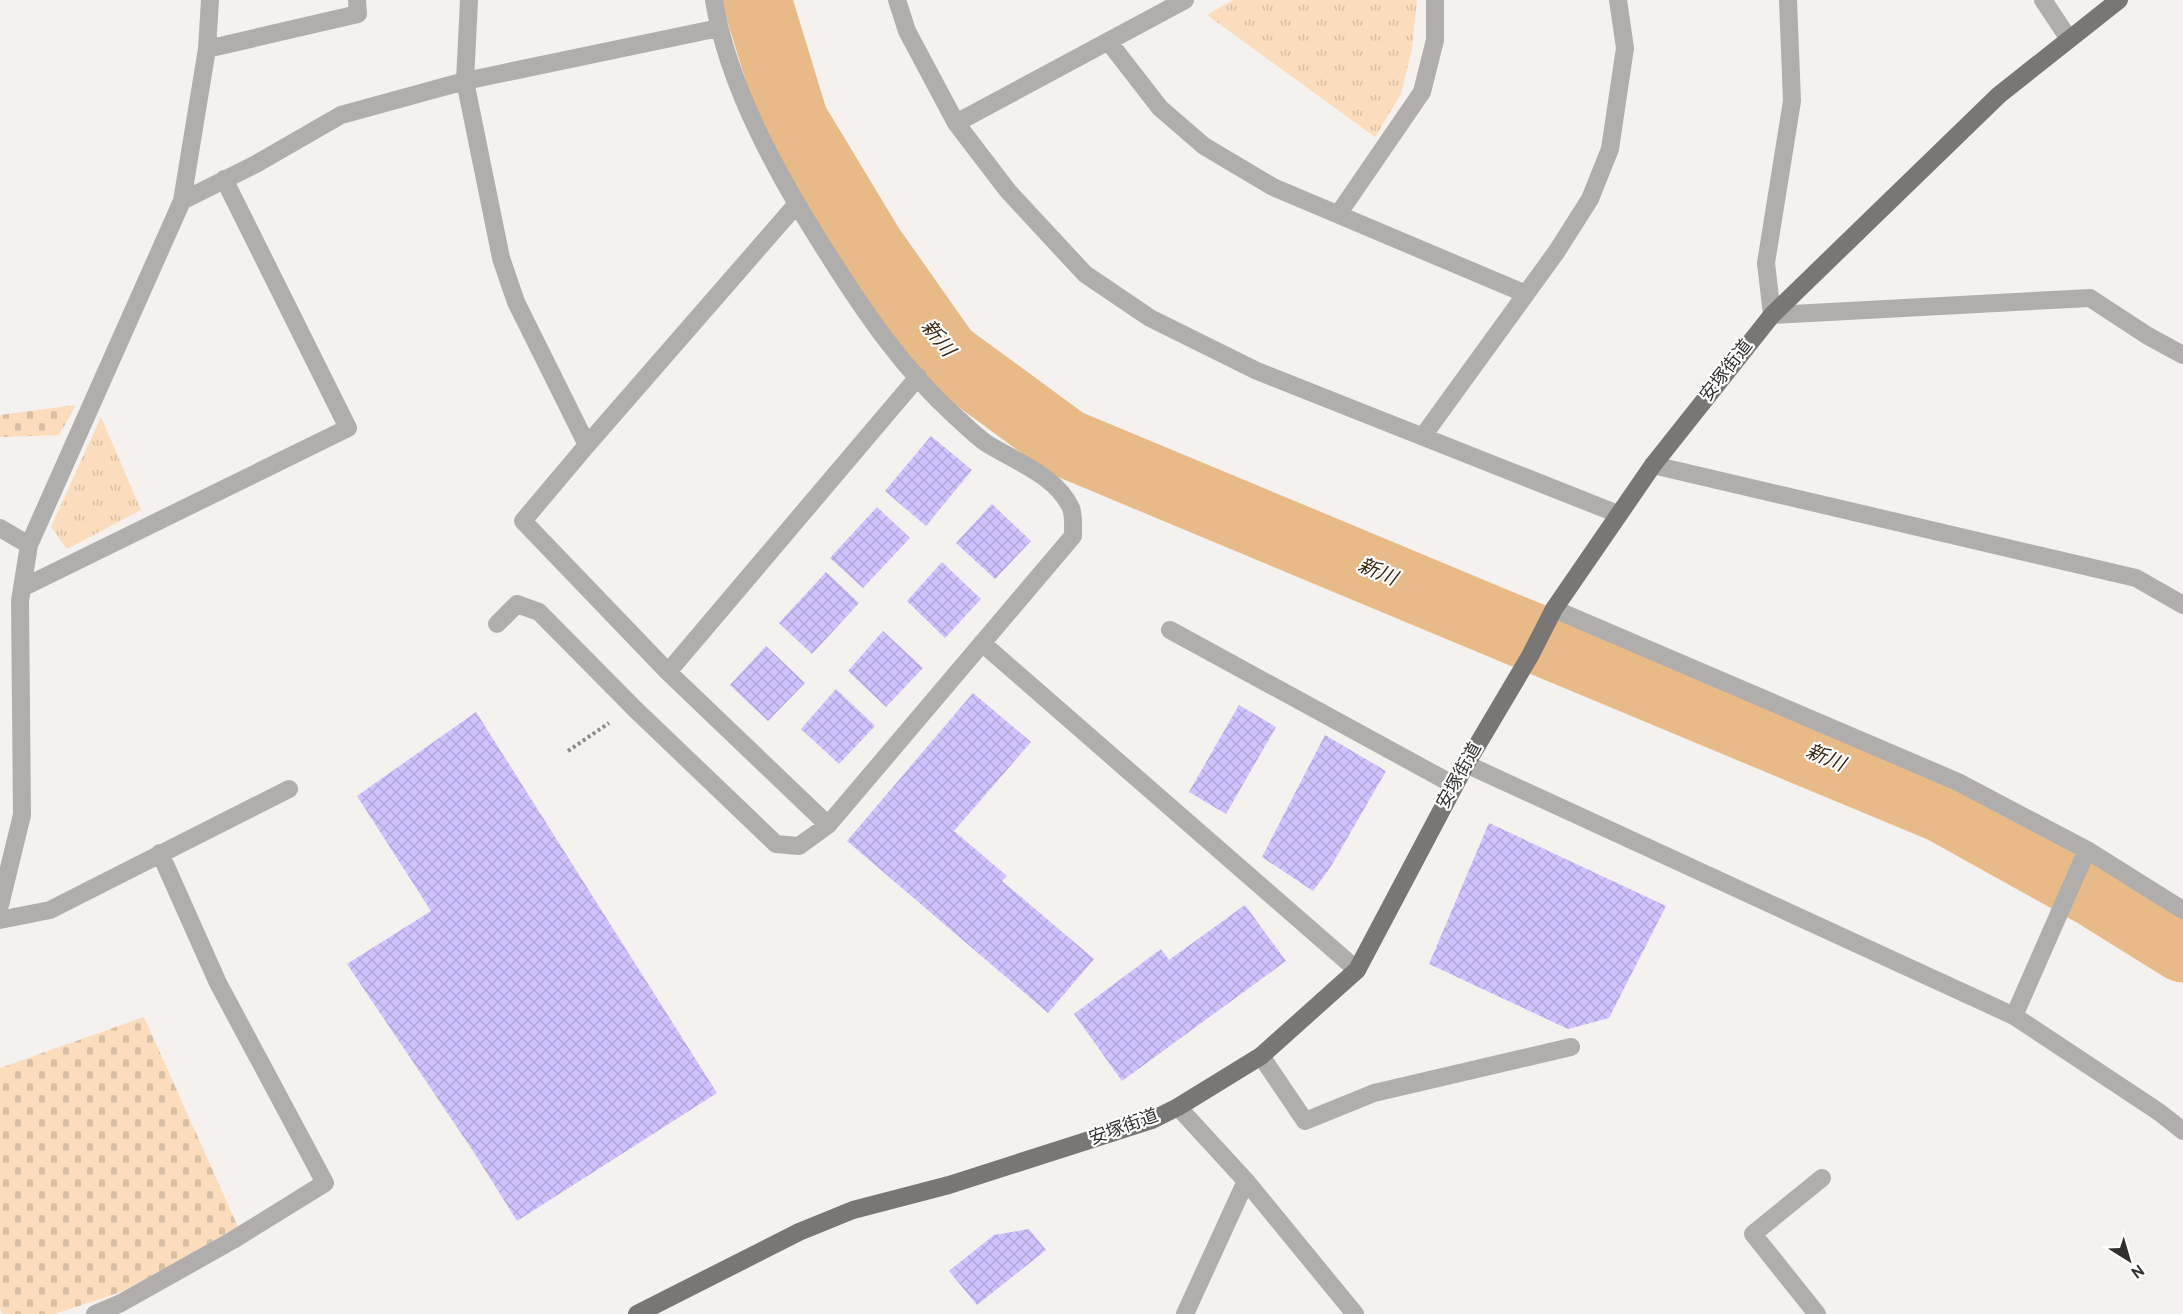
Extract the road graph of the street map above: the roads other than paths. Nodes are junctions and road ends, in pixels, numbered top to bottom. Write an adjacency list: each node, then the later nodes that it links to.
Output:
1 (210, 0): 15 (street)
2 (357, 0): 15 (street)
3 (469, 0): 16 (street)
4 (714, 0): 12 (street)
5 (897, 0): 17 (street)
6 (1185, 0): 14 (street)
7 (1436, 0): 21 (street)
8 (1618, 0): 22 (street)
9 (1788, 0): 23 (street)
10 (2043, 0): 13 (street)
11 (2120, 0): 13 (main road, 安塚街道)
12 (718, 28): 16 (street); 20 (street)
13 (2069, 39): 23 (main road, 安塚街道)
14 (1108, 41): 17 (street); 21 (street)
15 (207, 49): 19 (street)
16 (465, 81): 18 (street); 27 (street)
17 (956, 123): 26 (street)
18 (224, 179): 19 (street); 32 (street)
19 (182, 201): 31 (street)
20 (796, 205): 25 (street); 27 (street)
21 (1338, 213): 22 (street)
22 (1526, 294): 26 (street)
23 (1772, 315): 24 (street); 28 (main road, 安塚街道)
24 (2183, 355)
25 (918, 377): 37 (street); 38 (street)
26 (1423, 436): 29 (street)
27 (587, 445): 38 (street)
28 (1653, 465): 29 (main road, 安塚街道); 33 (street)
29 (1618, 514): 34 (main road, 安塚街道)
30 (0, 528): 31 (street)
31 (29, 545): 32 (street)
32 (22, 588): 45 (street)
33 (2183, 605)
34 (1554, 609): 39 (main road, 安塚街道); 44 (street)
35 (497, 624): 42 (street)
36 (1170, 630): 40 (street)
37 (982, 643): 42 (street); 48 (street)
38 (668, 672): 42 (street)
39 (1466, 764): 40 (main road, 安塚街道); 49 (street)
40 (1454, 785): 48 (main road, 安塚街道)
41 (289, 789): 43 (street)
42 (828, 825)
43 (160, 853): 47 (street); 56 (street)
44 (2084, 857): 46 (street); 49 (street)
45 (0, 905)
46 (2183, 910)
47 (0, 920)
48 (1357, 970): 51 (main road, 安塚街道)
49 (2014, 1016): 53 (street)
50 (1571, 1047): 51 (street)
51 (1261, 1056): 52 (main road, 安塚街道)
52 (1178, 1107): 55 (street); 57 (main road, 安塚街道)
53 (2183, 1131)
54 (1822, 1178): 60 (street)
55 (1246, 1181): 58 (street); 59 (street)
56 (95, 1314)
57 (637, 1314)
58 (1185, 1314)
59 (1355, 1314)
60 (1817, 1314)

